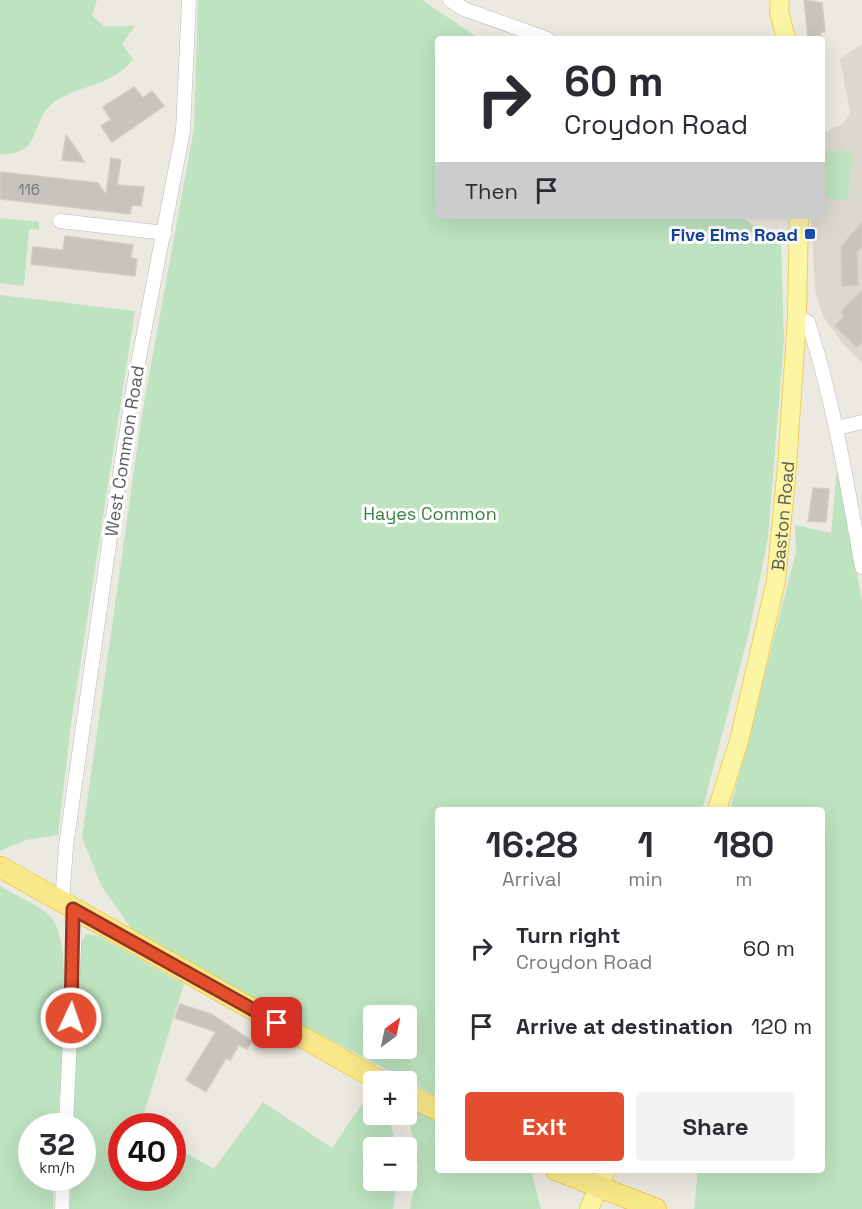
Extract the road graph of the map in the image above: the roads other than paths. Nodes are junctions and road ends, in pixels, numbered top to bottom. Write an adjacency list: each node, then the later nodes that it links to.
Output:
1 (189, 0): 8 (street, West Common Road)
2 (450, 0): 4 (street)
3 (780, 0): 5 (main road)
4 (540, 36)
5 (785, 36)
6 (799, 219): 9 (main road, Baston Road)
7 (60, 221): 8 (street)
8 (165, 234): 15 (street, West Common Road)
9 (797, 317): 11 (street); 13 (main road, Baston Road)
10 (862, 422): 11 (street)
11 (837, 428): 12 (street)
12 (862, 567)
13 (718, 807)
14 (0, 867): 15 (highway)
15 (67, 906): 16 (highway); 19 (street, West Common Road)
16 (363, 1071)
17 (417, 1100): 18 (highway)
18 (435, 1108)
19 (67, 1113)
20 (571, 1173): 21 (highway)
21 (602, 1179): 24 (main road); 25 (highway)
22 (63, 1191): 23 (street)
23 (62, 1209)
24 (589, 1209)
25 (656, 1209)

